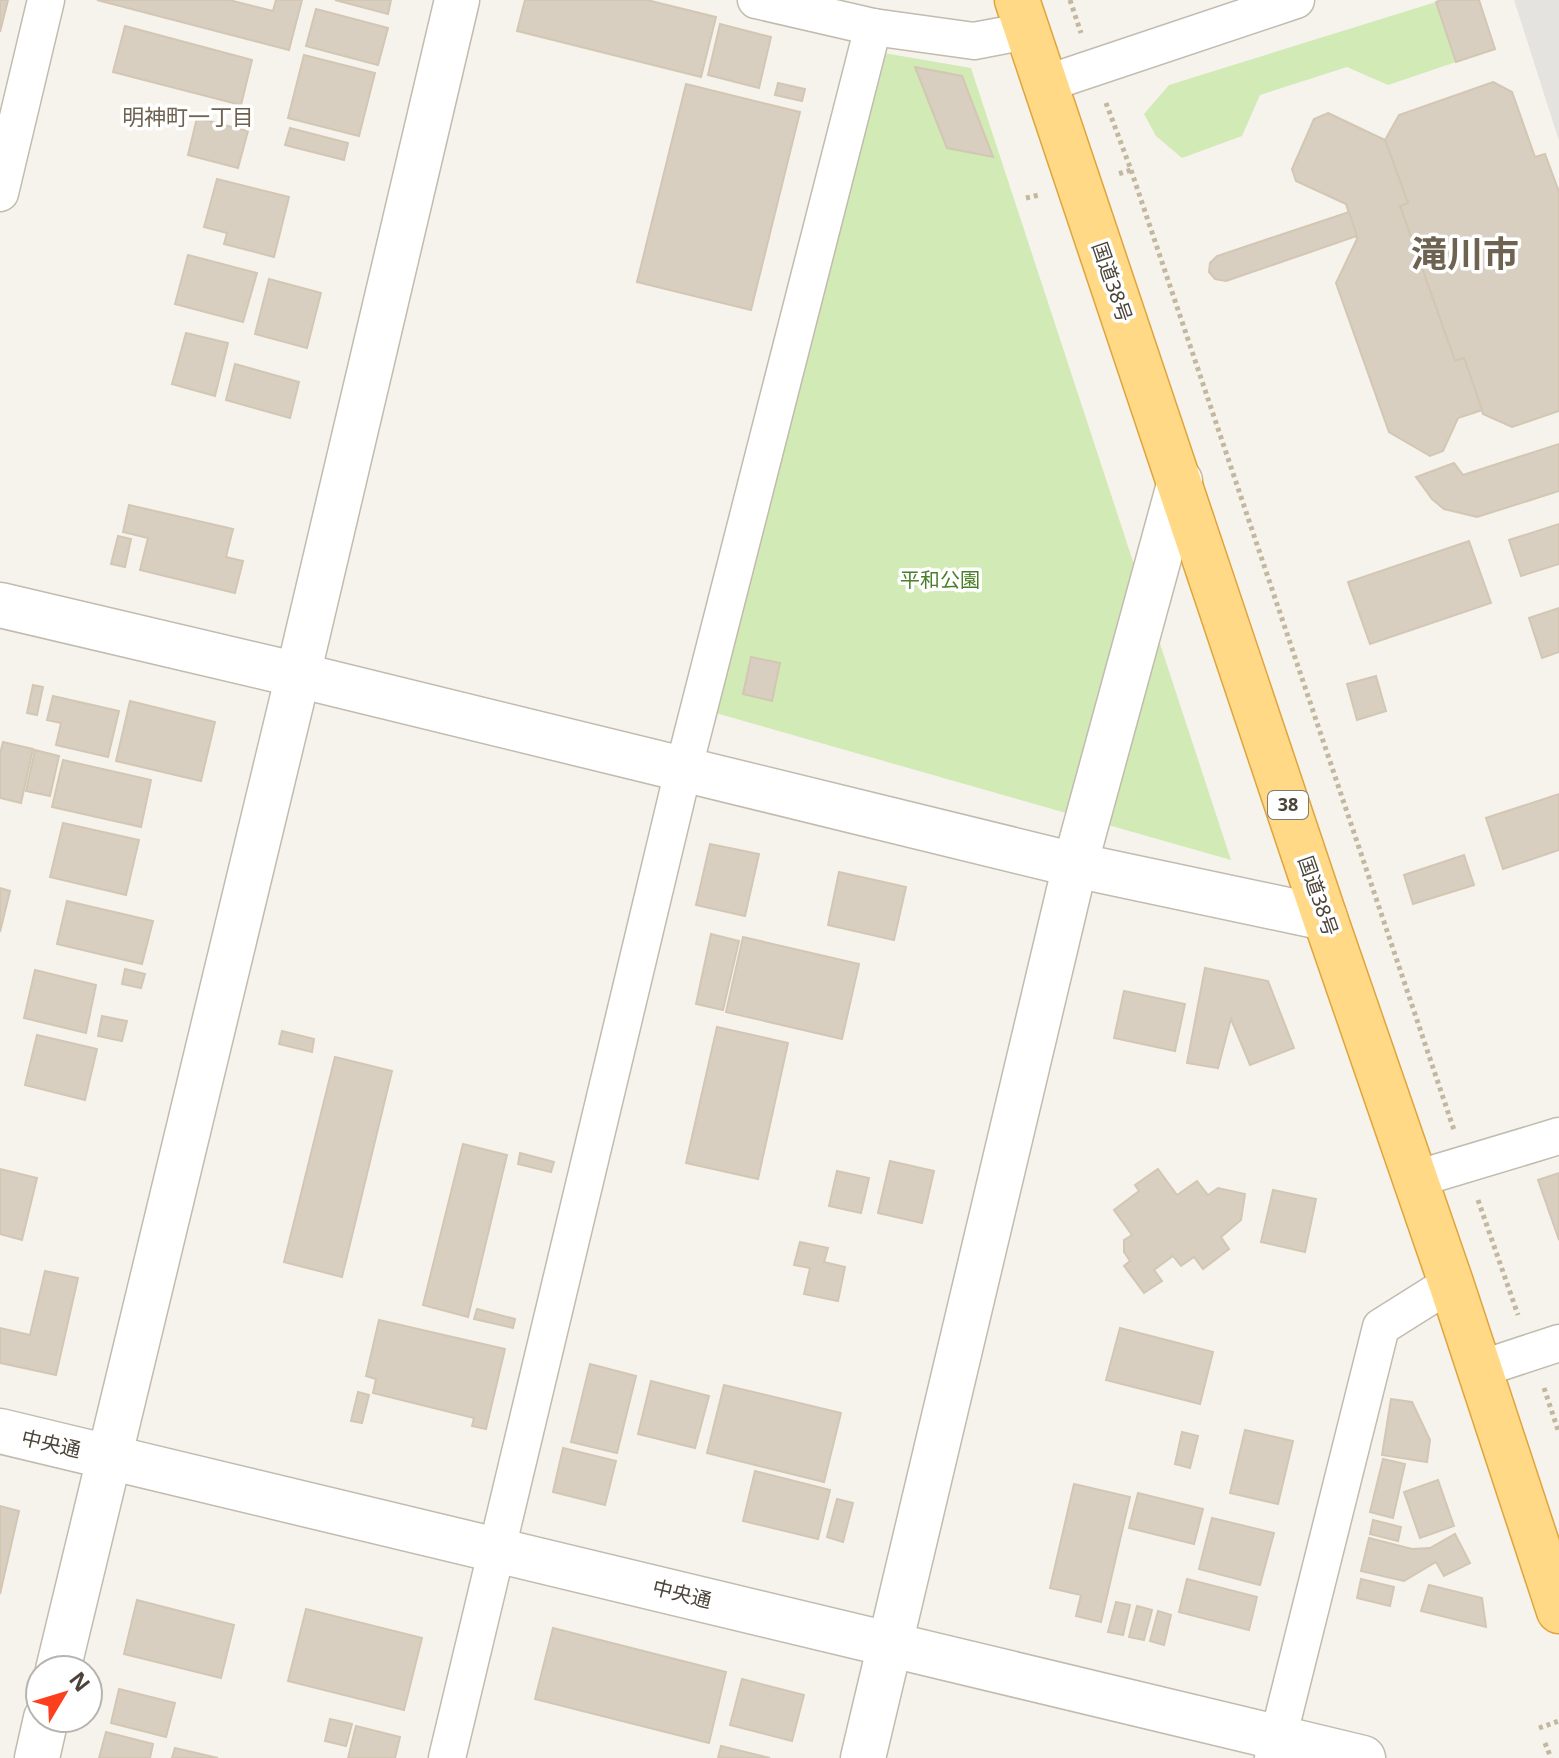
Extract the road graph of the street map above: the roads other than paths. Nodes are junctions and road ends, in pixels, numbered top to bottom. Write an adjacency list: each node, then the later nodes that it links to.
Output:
1 (46, 0): 8 (street)
2 (457, 0): 11 (street)
3 (756, 0): 6 (street)
4 (1296, 0): 7 (street)
5 (1022, 15): 6 (street); 7 (highway, 国道38号 / 38)
6 (873, 27): 12 (street)
7 (1045, 84): 9 (highway, 国道38号 / 38)
8 (0, 193)
9 (1180, 481): 13 (street); 14 (highway, 国道38号 / 38)
10 (0, 605): 11 (street)
11 (298, 675): 12 (street); 21 (street)
12 (683, 771): 13 (street); 22 (street)
13 (1075, 865): 14 (street); 24 (street)
14 (1325, 918): 16 (highway, 国道38号 / 38)
15 (1559, 1136): 16 (street)
16 (1416, 1179): 17 (highway, 国道38号 / 38)
17 (1451, 1283): 19 (highway, 国道38号 / 38); 27 (street)
18 (1545, 1347): 19 (street)
19 (1480, 1369): 23 (highway, 国道38号 / 38)
20 (0, 1431): 21 (street, 中央通)
21 (109, 1457): 22 (street, 中央通); 25 (street)
22 (496, 1549): 24 (street, 中央通); 29 (street)
23 (1559, 1611)
24 (890, 1645): 27 (street, 中央通); 30 (street)
25 (62, 1654)
26 (42, 1734): 28 (street)
27 (1275, 1748): 31 (street, 中央通)
28 (37, 1758)
29 (447, 1758)
30 (863, 1758)
31 (1363, 1758)

